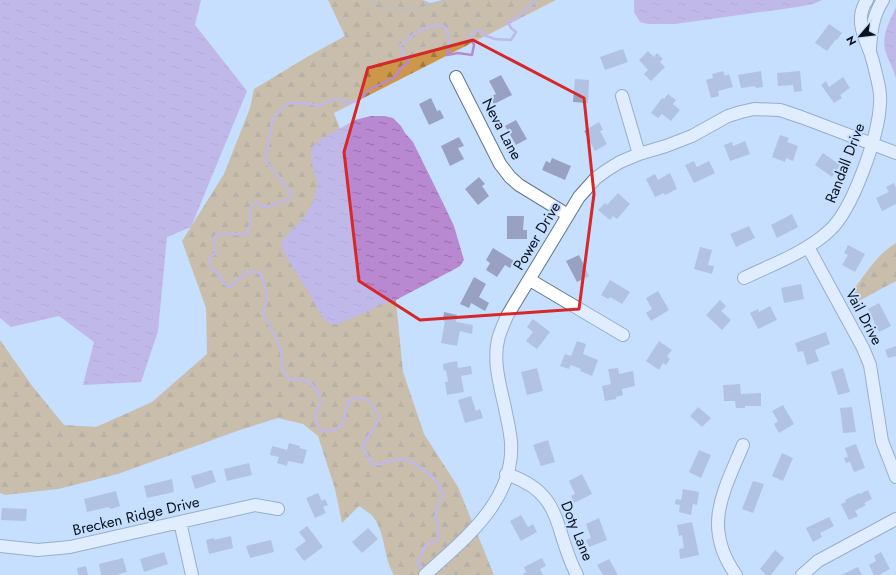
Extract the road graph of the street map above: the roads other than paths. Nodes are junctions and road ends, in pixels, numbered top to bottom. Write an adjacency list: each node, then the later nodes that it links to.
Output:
1 (867, 0): 3 (street, Randall Drive)
2 (883, 0): 3 (street, Randall Drive)
3 (870, 53): 6 (street, Randall Drive)
4 (456, 77): 9 (street, Neva Lane)
5 (622, 96): 8 (street)
6 (872, 145): 7 (street, Power Drive); 8 (street, Power Drive); 10 (street, Randall Drive)
7 (896, 153)
8 (639, 154): 9 (street, Power Drive)
9 (568, 215): 12 (street, Power Drive)
10 (808, 247): 11 (street, Randall Drive); 16 (street, Vail Drive)
11 (744, 278)
12 (530, 280): 13 (street); 15 (street, Power Drive)
13 (623, 335)
14 (743, 445): 24 (street)
15 (506, 474): 22 (street, Power Drive); 23 (street, Doty Lane)
16 (896, 477)
17 (278, 509): 19 (street, Brecken Ridge Drive)
18 (896, 519): 25 (street)
19 (180, 522): 20 (street, Brecken Ridge Drive); 21 (street)
20 (0, 546)
21 (192, 575)
22 (425, 575)
23 (577, 575)
24 (736, 575)
25 (802, 575)

